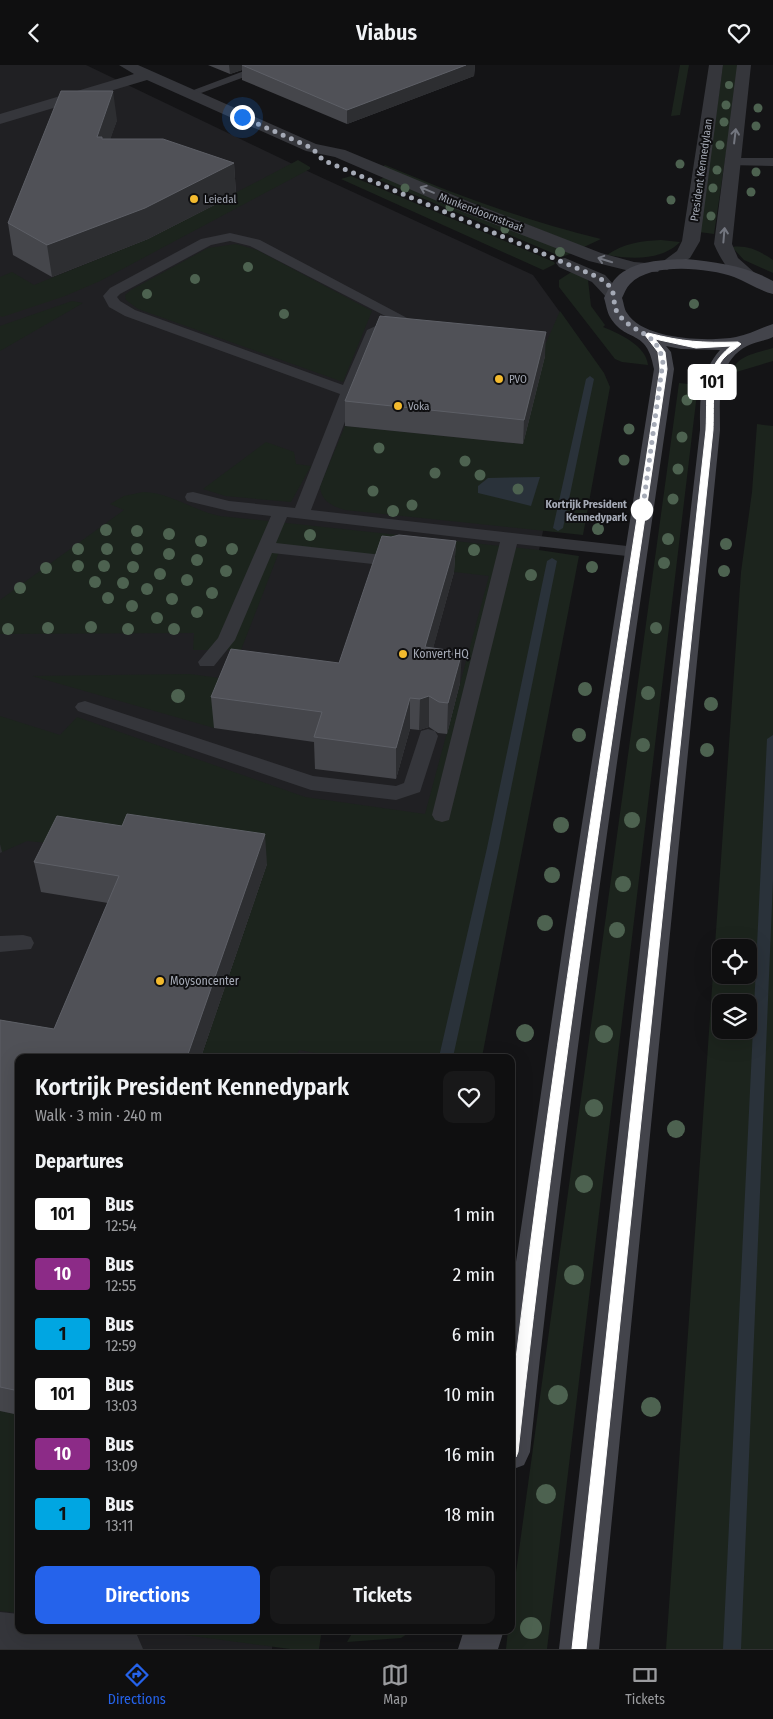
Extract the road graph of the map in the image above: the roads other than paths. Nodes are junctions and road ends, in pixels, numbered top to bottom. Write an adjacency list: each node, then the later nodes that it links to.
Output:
1 (126, 65): 6 (street, Munkendoornstraat)
2 (271, 65): 8 (lane)
3 (716, 65): 13 (street, President Kennedylaan)
4 (744, 65): 7 (street, President Kennedylaan)
5 (752, 65): 7 (street, President Kennedylaan)
6 (147, 75): 8 (street, Munkendoornstraat); 9 (street)
7 (742, 83): 12 (street, President Kennedylaan, one-way to 7)
8 (189, 93): 10 (street, Munkendoornstraat)
9 (0, 119)
10 (312, 148): 13 (street, Munkendoornstraat, one-way to 10); 16 (street, Munkendoornstraat)
11 (773, 162): 12 (lane)
12 (732, 163): 14 (street, President Kennedylaan, one-way to 12)
13 (660, 266): 14 (main road, President Kennedylaan); 16 (main road, President Kennedylaan)
14 (747, 274): 15 (main road, President Kennedylaan)
15 (773, 289)
16 (614, 294): 17 (main road)
17 (648, 335): 18 (main road); 25 (main road)
18 (761, 337): 38 (main road)
19 (348, 393): 19 (lane); 22 (lane)
20 (193, 497): 21 (lane)
21 (281, 512): 22 (lane); 24 (lane)
22 (301, 514): 23 (lane)
23 (510, 537): 25 (lane); 30 (lane)
24 (266, 547): 26 (lane); 27 (lane)
25 (636, 552): 33 (main road)
26 (391, 561)
27 (226, 663)
28 (85, 707): 29 (lane)
29 (428, 736)
30 (442, 815)
31 (23, 943): 32 (lane)
32 (0, 944)
33 (515, 1417)
34 (0, 1632): 36 (street)
35 (483, 1634): 37 (main road)
36 (123, 1649)
37 (478, 1649)
38 (579, 1649)

